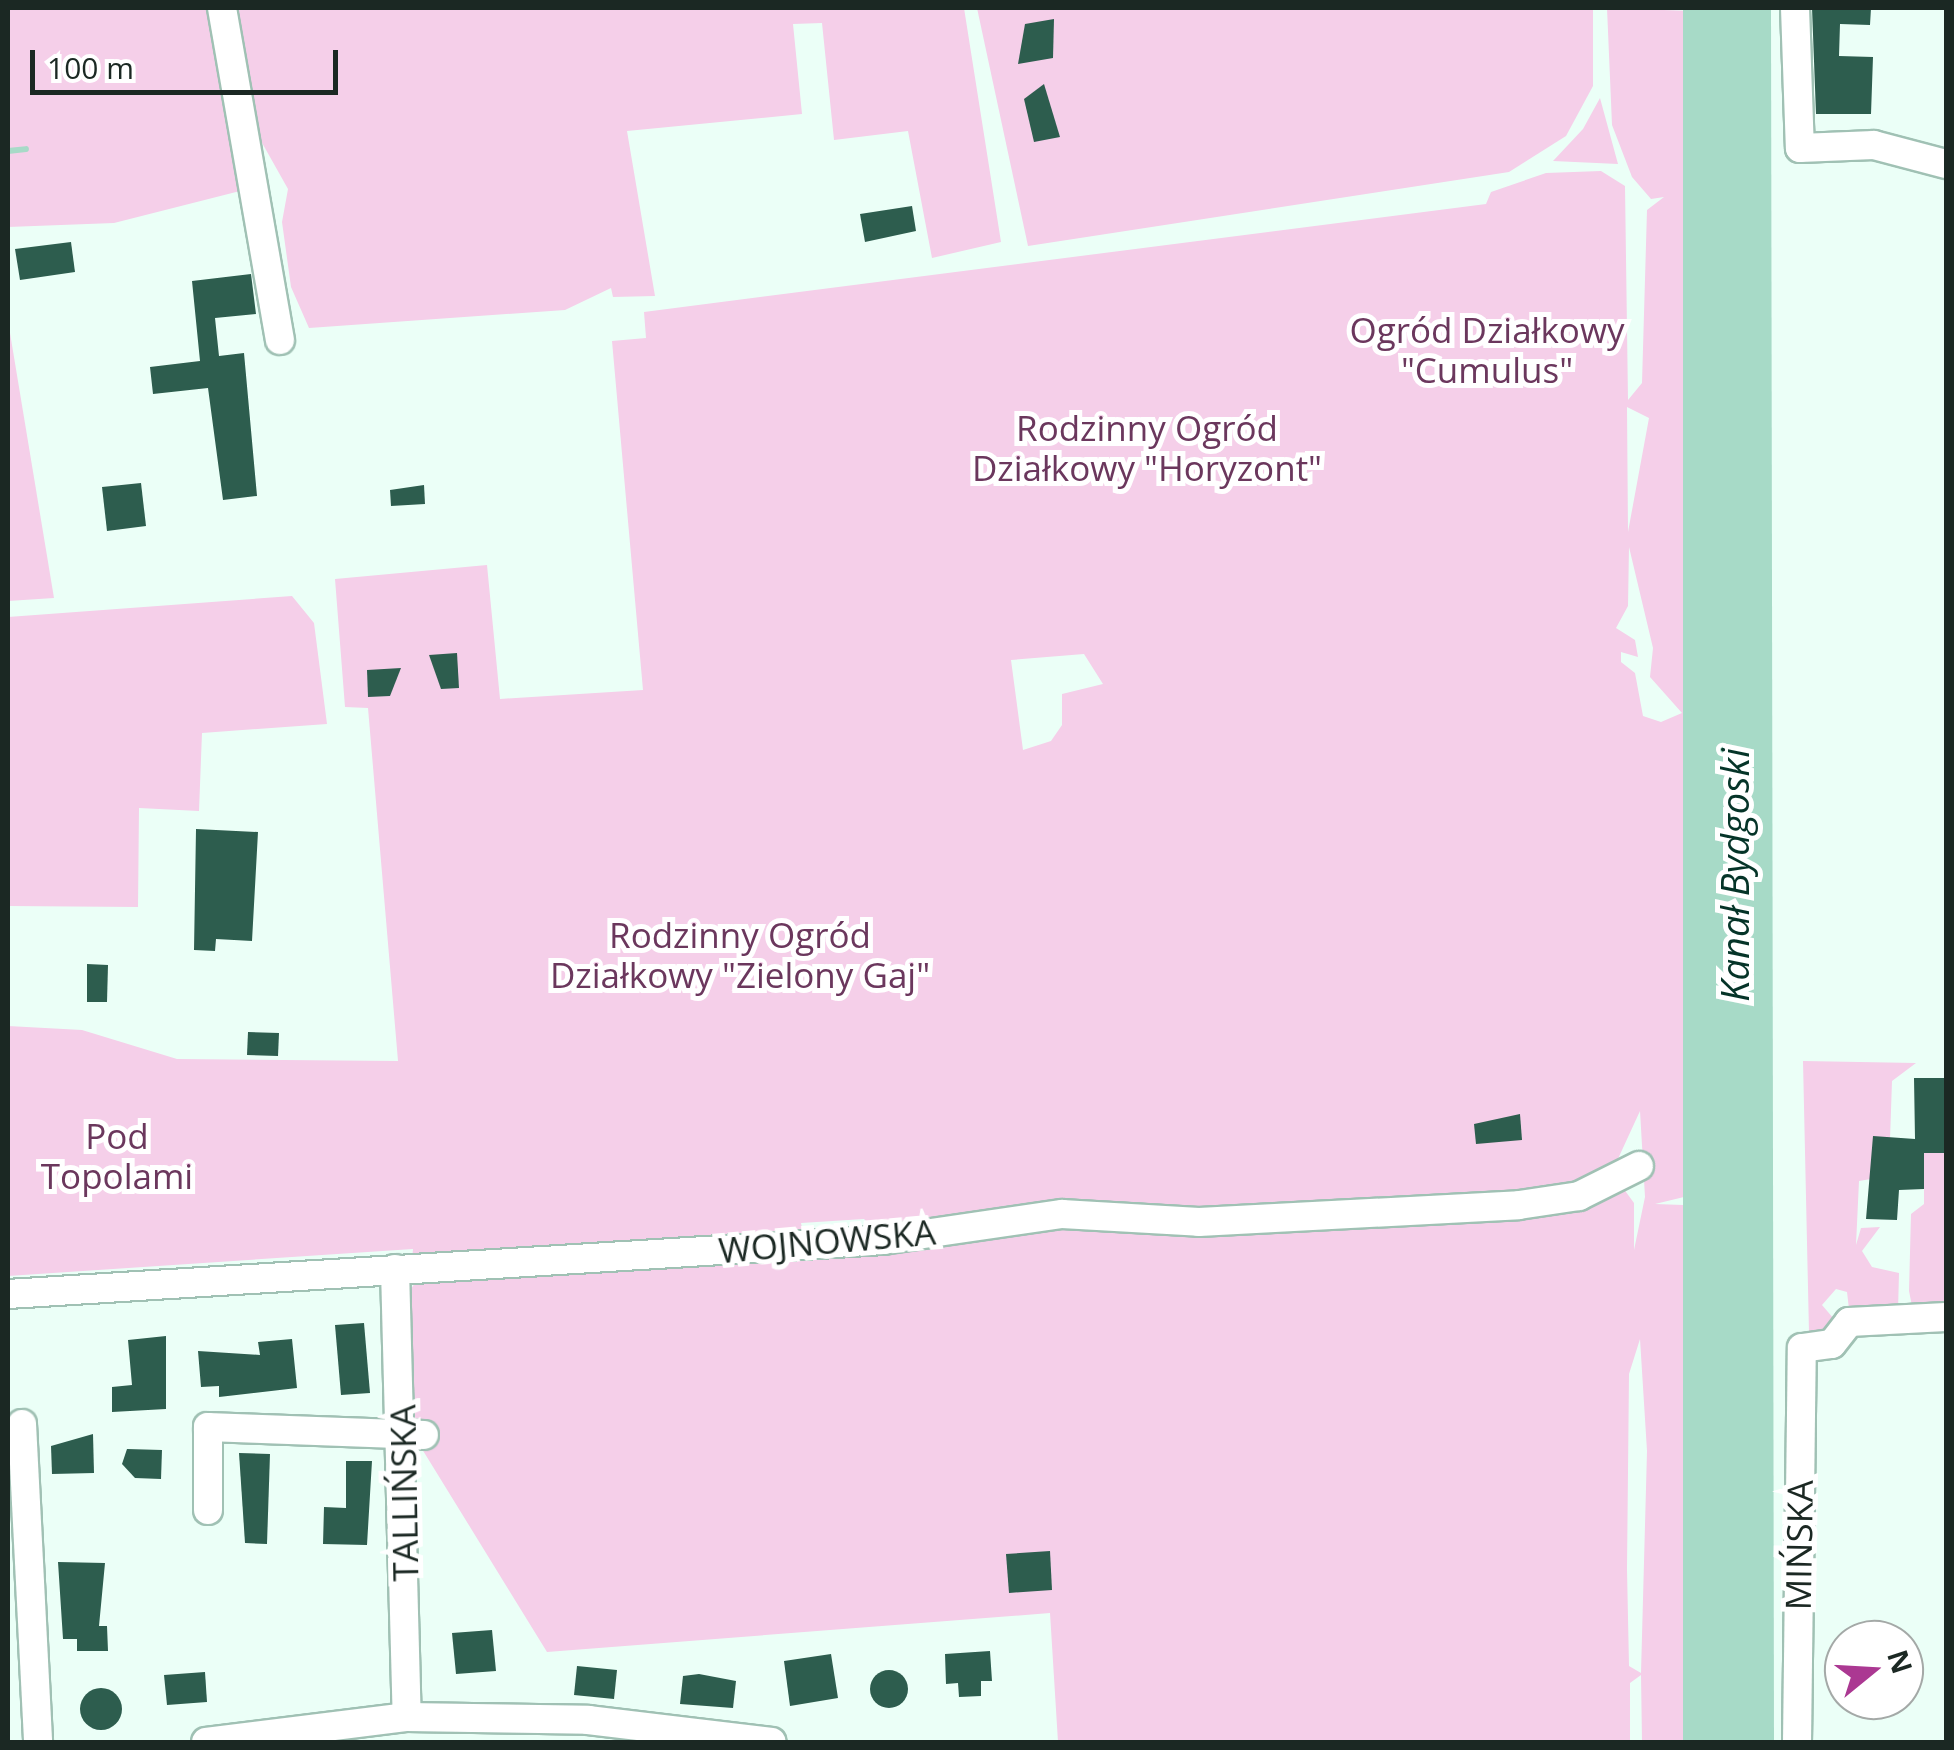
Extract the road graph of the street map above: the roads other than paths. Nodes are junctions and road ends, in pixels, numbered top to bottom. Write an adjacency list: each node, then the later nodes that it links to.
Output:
1 (222, 8): 4 (street)
2 (1794, 8): 3 (street)
3 (1946, 164)
4 (280, 340)
5 (1639, 1166): 6 (street, WOJNOWSKA)
6 (394, 1269): 7 (street, WOJNOWSKA); 10 (street, TALLIŃSKA)
7 (8, 1294)
8 (1946, 1317): 16 (street, MIŃSKA)
9 (22, 1424): 13 (street)
10 (414, 1434): 11 (street); 12 (street, TALLIŃSKA)
11 (208, 1510)
12 (407, 1717): 14 (street); 15 (street)
13 (38, 1742)
14 (206, 1742)
15 (772, 1742)
16 (1797, 1742)

